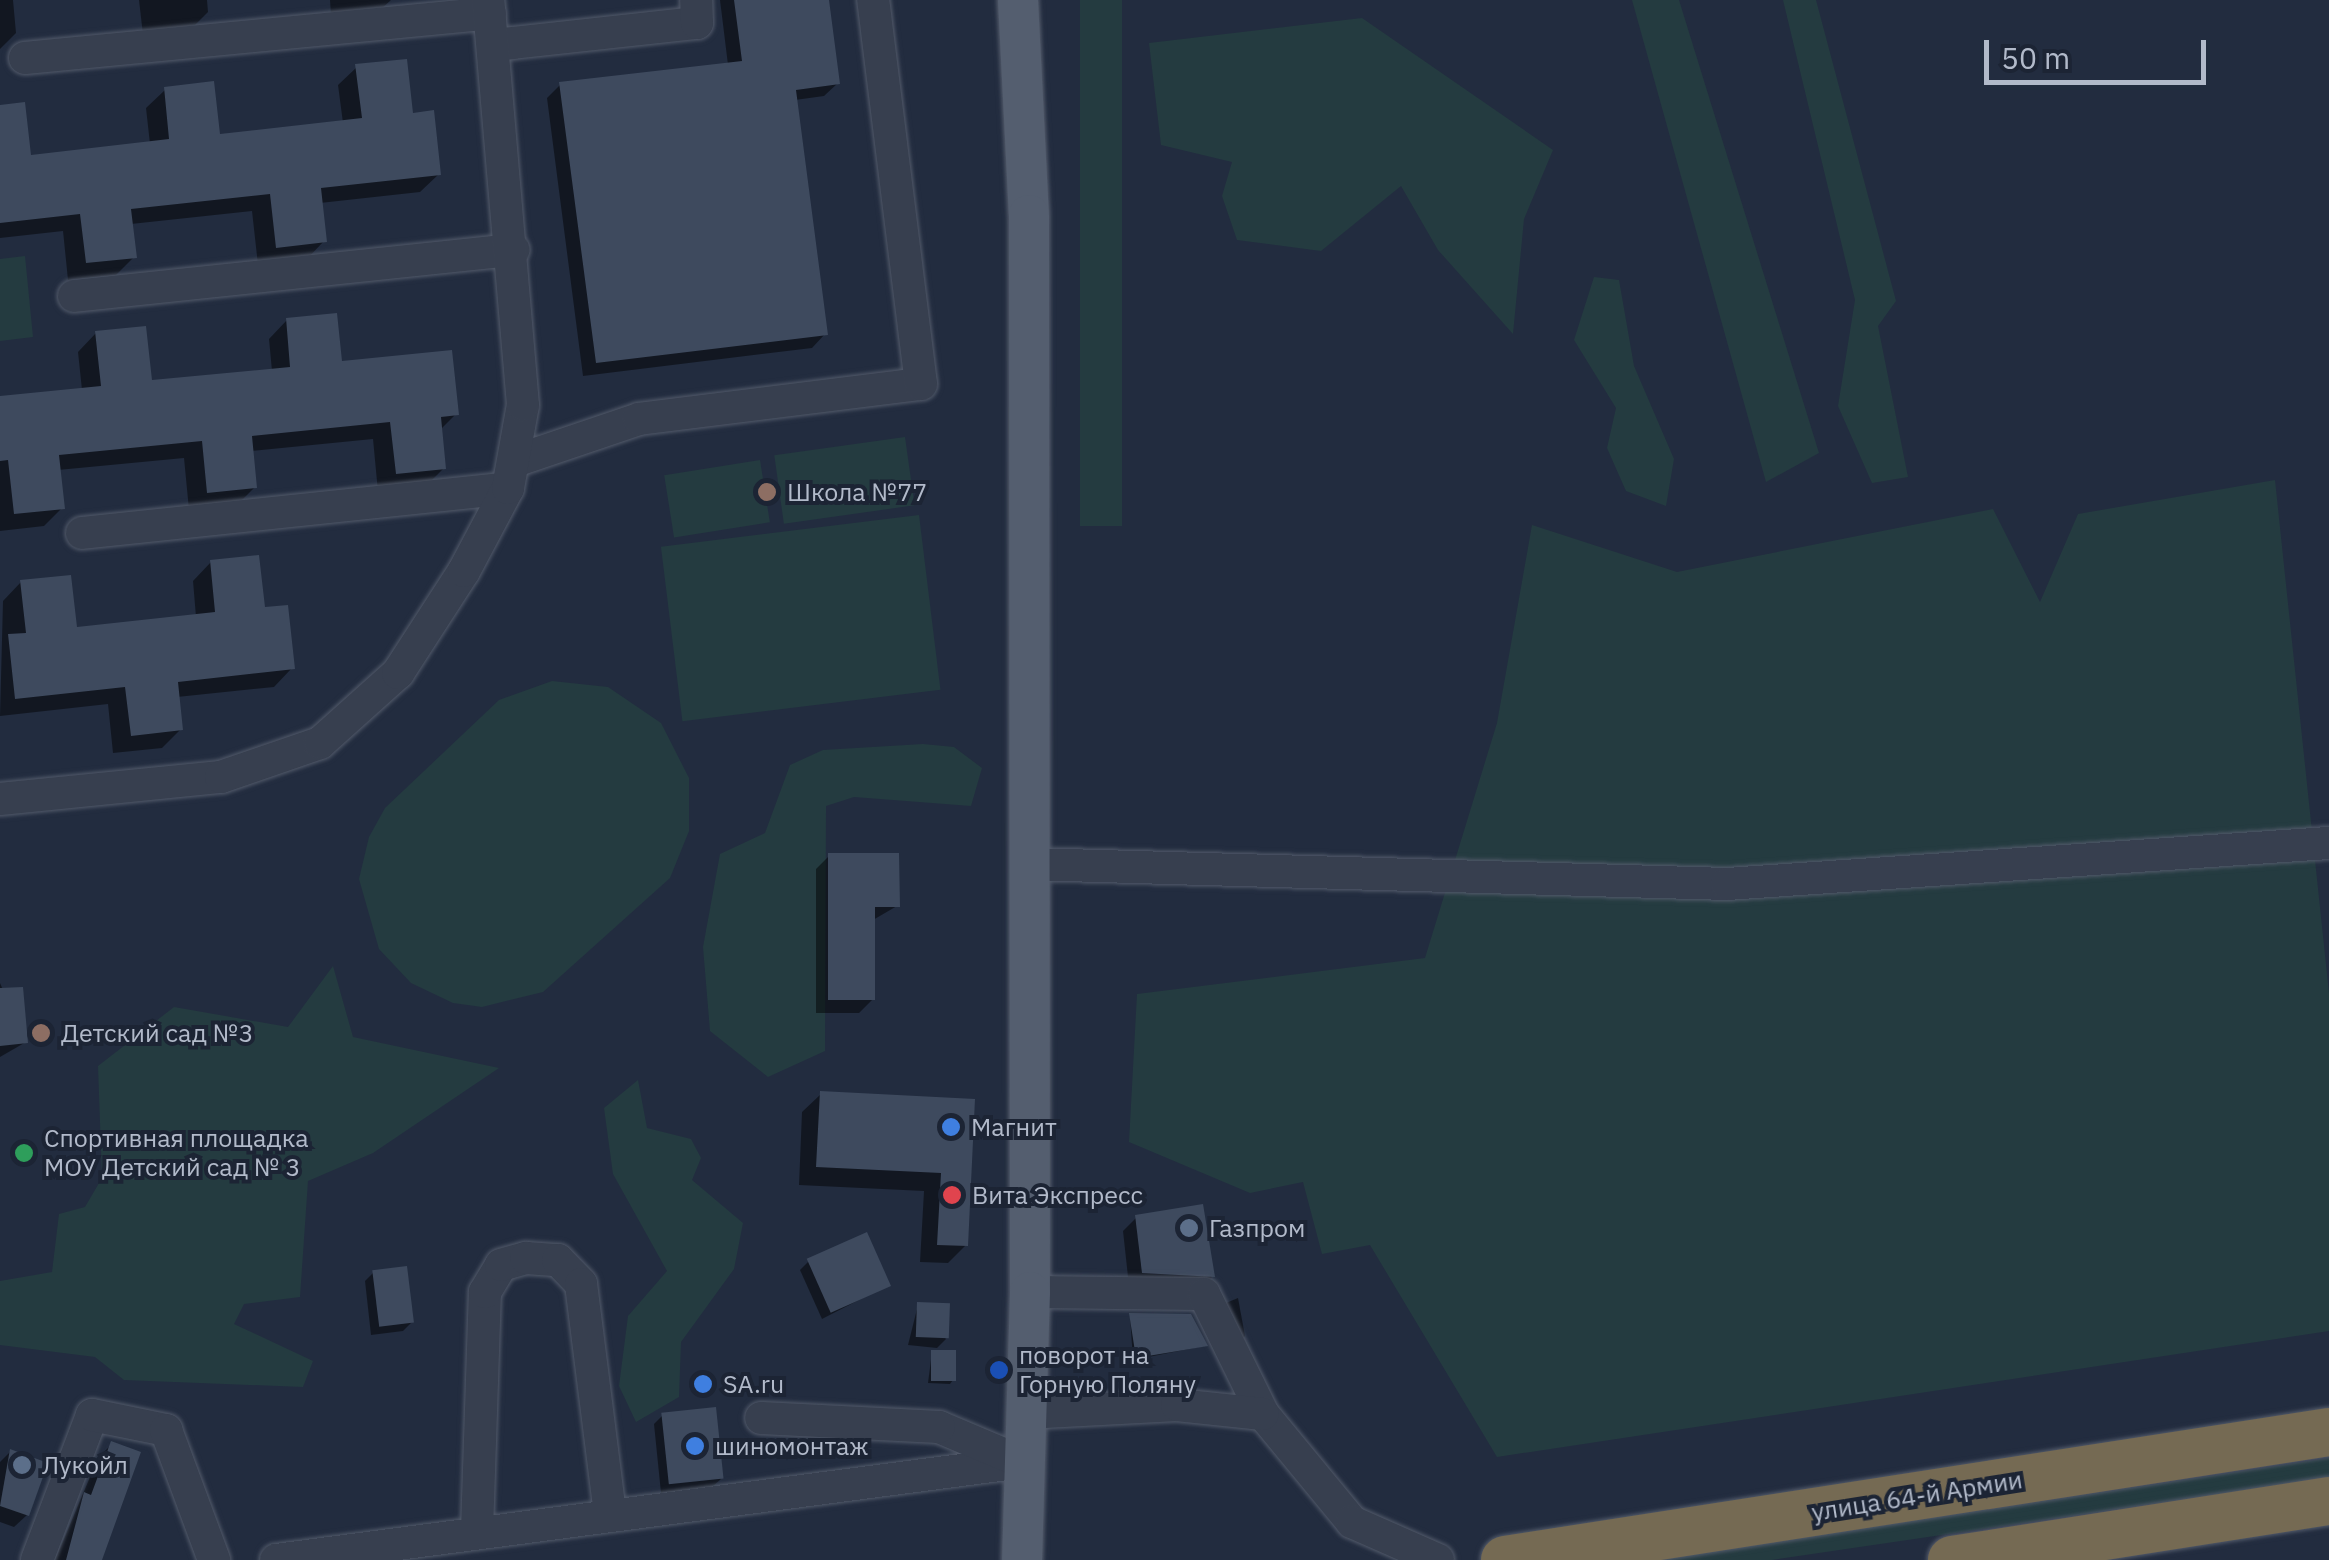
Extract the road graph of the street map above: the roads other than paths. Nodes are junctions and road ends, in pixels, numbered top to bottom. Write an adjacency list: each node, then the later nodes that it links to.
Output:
1 (696, 0): 4 (street)
2 (873, 0): 8 (street)
3 (1018, 0): 12 (main road)
4 (491, 20): 5 (street); 6 (street)
5 (25, 58)
6 (514, 250): 7 (street); 8 (street)
7 (74, 296)
8 (512, 475): 9 (street); 10 (street)
9 (82, 533)
10 (0, 799)
11 (2329, 843): 12 (street)
12 (1030, 864): 13 (main road)
13 (1030, 1292): 14 (main road); 15 (street)
14 (1024, 1413): 15 (street); 18 (main road)
15 (1264, 1414): 26 (street)
16 (761, 1418): 18 (street)
17 (2329, 1432): 27 (highway, улица 64-й Армии)
18 (1022, 1462): 20 (street); 25 (main road)
19 (2329, 1501): 28 (highway)
20 (610, 1514): 21 (street); 21 (street)
21 (478, 1531): 24 (street)
22 (37, 1560): 23 (street)
23 (214, 1560)
24 (276, 1560)
25 (1022, 1560)
26 (1438, 1560)
27 (1505, 1560)
28 (1952, 1560)

